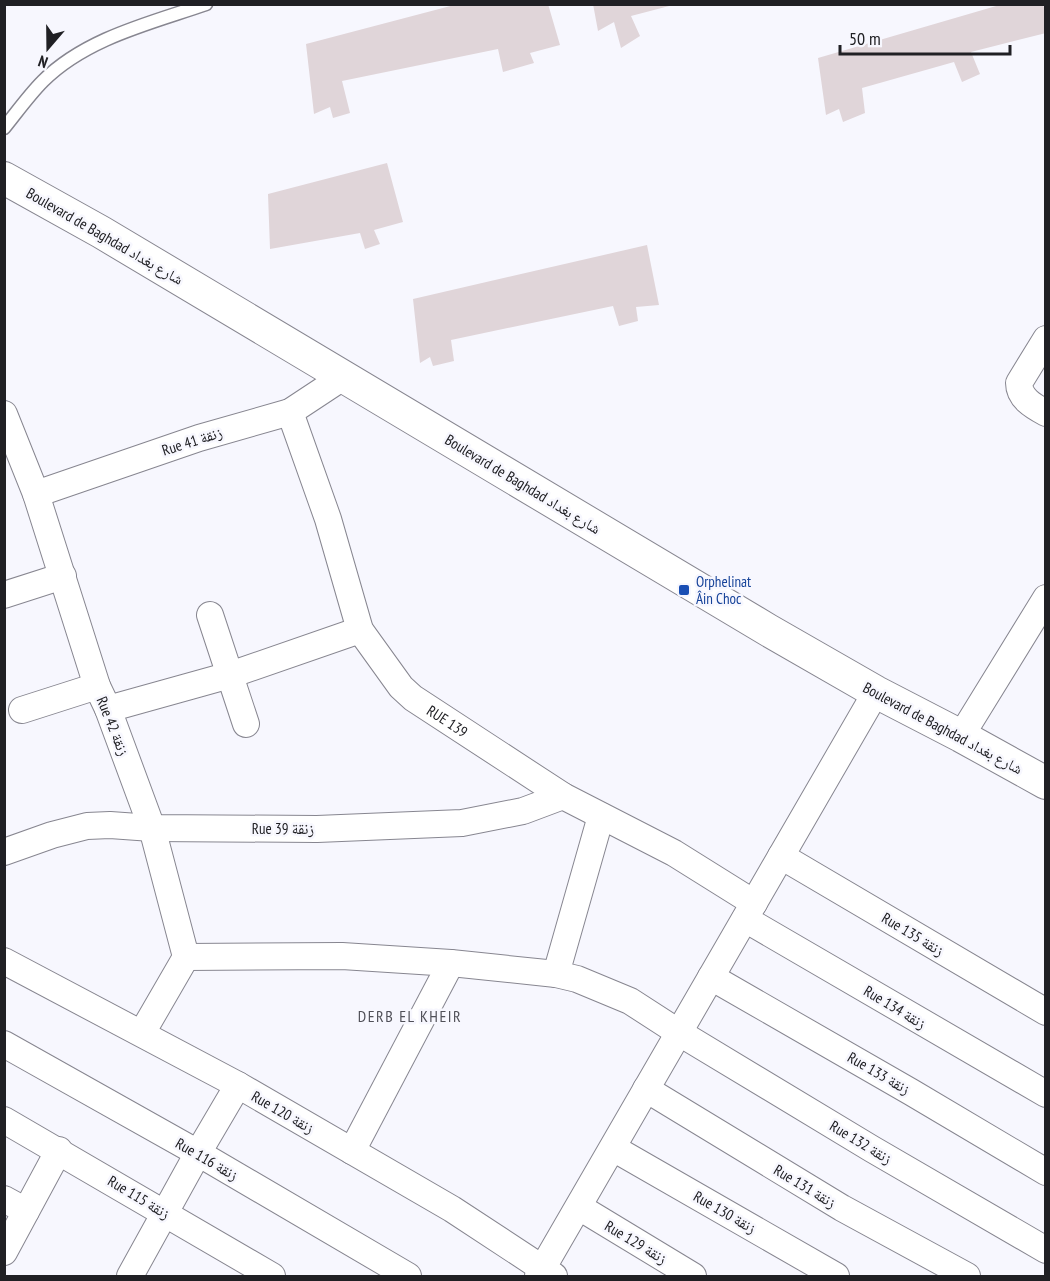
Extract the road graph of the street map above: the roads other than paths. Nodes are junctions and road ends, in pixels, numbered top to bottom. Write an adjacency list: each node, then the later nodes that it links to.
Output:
1 (206, 4): 2 (lane)
2 (4, 128)
3 (4, 178): 5 (street, Boulevard de Baghdad شارع بغداد)
4 (1046, 339): 7 (street)
5 (343, 377): 6 (street, Rue 41 زنقة); 18 (street, Boulevard de Baghdad شارع بغداد)
6 (290, 412): 10 (street, Rue 41 زنقة); 15 (street, RUE 139)
7 (1046, 413)
8 (4, 414): 9 (street, Rue 42 زنقة)
9 (14, 467): 10 (street, Rue 42 زنقة)
10 (36, 495): 11 (street, Rue 42 زنقة)
11 (63, 576): 12 (street); 17 (street, Rue 42 زنقة)
12 (4, 595)
13 (1046, 598): 22 (street)
14 (210, 615): 16 (street)
15 (360, 630): 16 (street); 24 (street, RUE 139)
16 (230, 675): 19 (street); 21 (street)
17 (97, 686): 19 (street, Rue 42 زنقة); 20 (street)
18 (876, 692): 22 (street, Boulevard de Baghdad شارع بغداد); 28 (street)
19 (108, 709): 26 (street, Rue 42 زنقة)
20 (22, 710)
21 (246, 724)
22 (961, 736): 23 (street, Boulevard de Baghdad شارع بغداد)
23 (1046, 783)
24 (563, 796): 25 (street, RUE 139); 26 (street, Rue 39 زنقة)
25 (601, 816): 29 (street, RUE 139); 33 (street)
26 (152, 828): 27 (street, Rue 39 زنقة); 30 (street, Rue 42 زنقة)
27 (4, 852)
28 (782, 856): 29 (street); 35 (street, Rue 135 زنقة)
29 (750, 911): 34 (street); 41 (street, Rue 134 زنقة)
30 (186, 957): 32 (street, Rue 132 زنقة); 37 (street)
31 (4, 961): 37 (street, Rue 120 زنقة)
32 (451, 963): 33 (street, Rue 132 زنقة); 45 (street)
33 (556, 974): 36 (street, Rue 132 زنقة)
34 (711, 977): 36 (street); 47 (street, Rue 133 زنقة)
35 (1046, 1012)
36 (678, 1032): 40 (street); 51 (street, Rue 132 زنقة)
37 (142, 1033): 39 (street, Rue 120 زنقة)
38 (4, 1044): 46 (street, Rue 116 زنقة)
39 (237, 1085): 45 (street, Rue 120 زنقة); 46 (street)
40 (646, 1089): 43 (street); 59 (street, Rue 131 زنقة)
41 (1046, 1094)
42 (4, 1120): 44 (street, Rue 115 زنقة)
43 (613, 1148): 49 (street); 58 (street, Rue 130 زنقة)
44 (58, 1150): 48 (street); 50 (street, Rue 115 زنقة)
45 (352, 1151): 53 (street, Rue 120 زنقة)
46 (198, 1153): 50 (street); 56 (street, Rue 116 زنقة)
47 (1046, 1172)
48 (15, 1205): 52 (street)
49 (579, 1207): 53 (street); 57 (street, Rue 129 زنقة)
50 (165, 1214): 54 (street); 55 (street, Rue 115 زنقة)
51 (1046, 1250)
52 (4, 1252)
53 (545, 1274)
54 (135, 1275)
55 (272, 1276)
56 (408, 1276)
57 (693, 1276)
58 (836, 1276)
59 (967, 1276)

